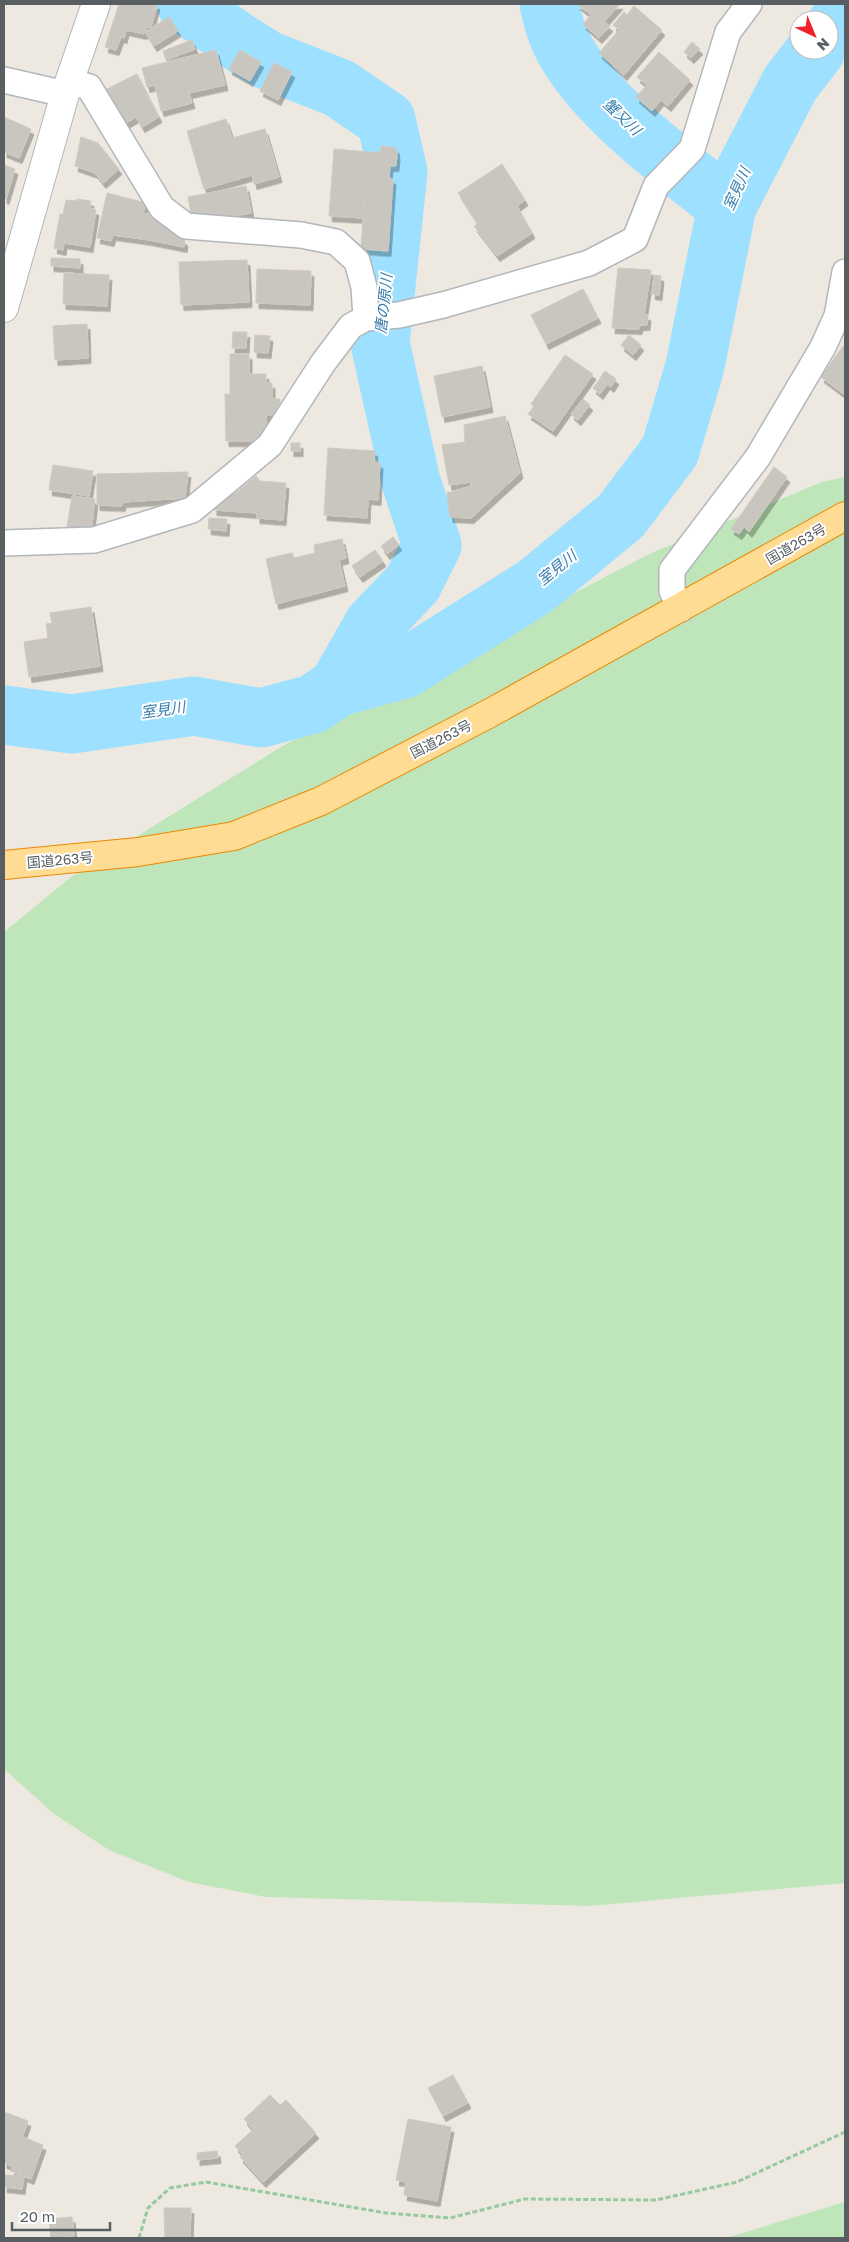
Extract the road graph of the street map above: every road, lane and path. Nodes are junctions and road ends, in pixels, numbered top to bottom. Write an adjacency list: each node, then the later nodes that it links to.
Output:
1 (96, 4): 4 (street)
2 (749, 4): 7 (street)
3 (4, 80): 4 (street)
4 (67, 87): 6 (street); 7 (street)
5 (845, 272): 10 (street)
6 (4, 308)
7 (370, 318): 9 (street)
8 (845, 516): 10 (highway, 国道263号)
9 (4, 543)
10 (681, 609): 11 (highway, 国道263号)
11 (4, 865)
12 (845, 2132): 13 (path)
13 (139, 2238)

